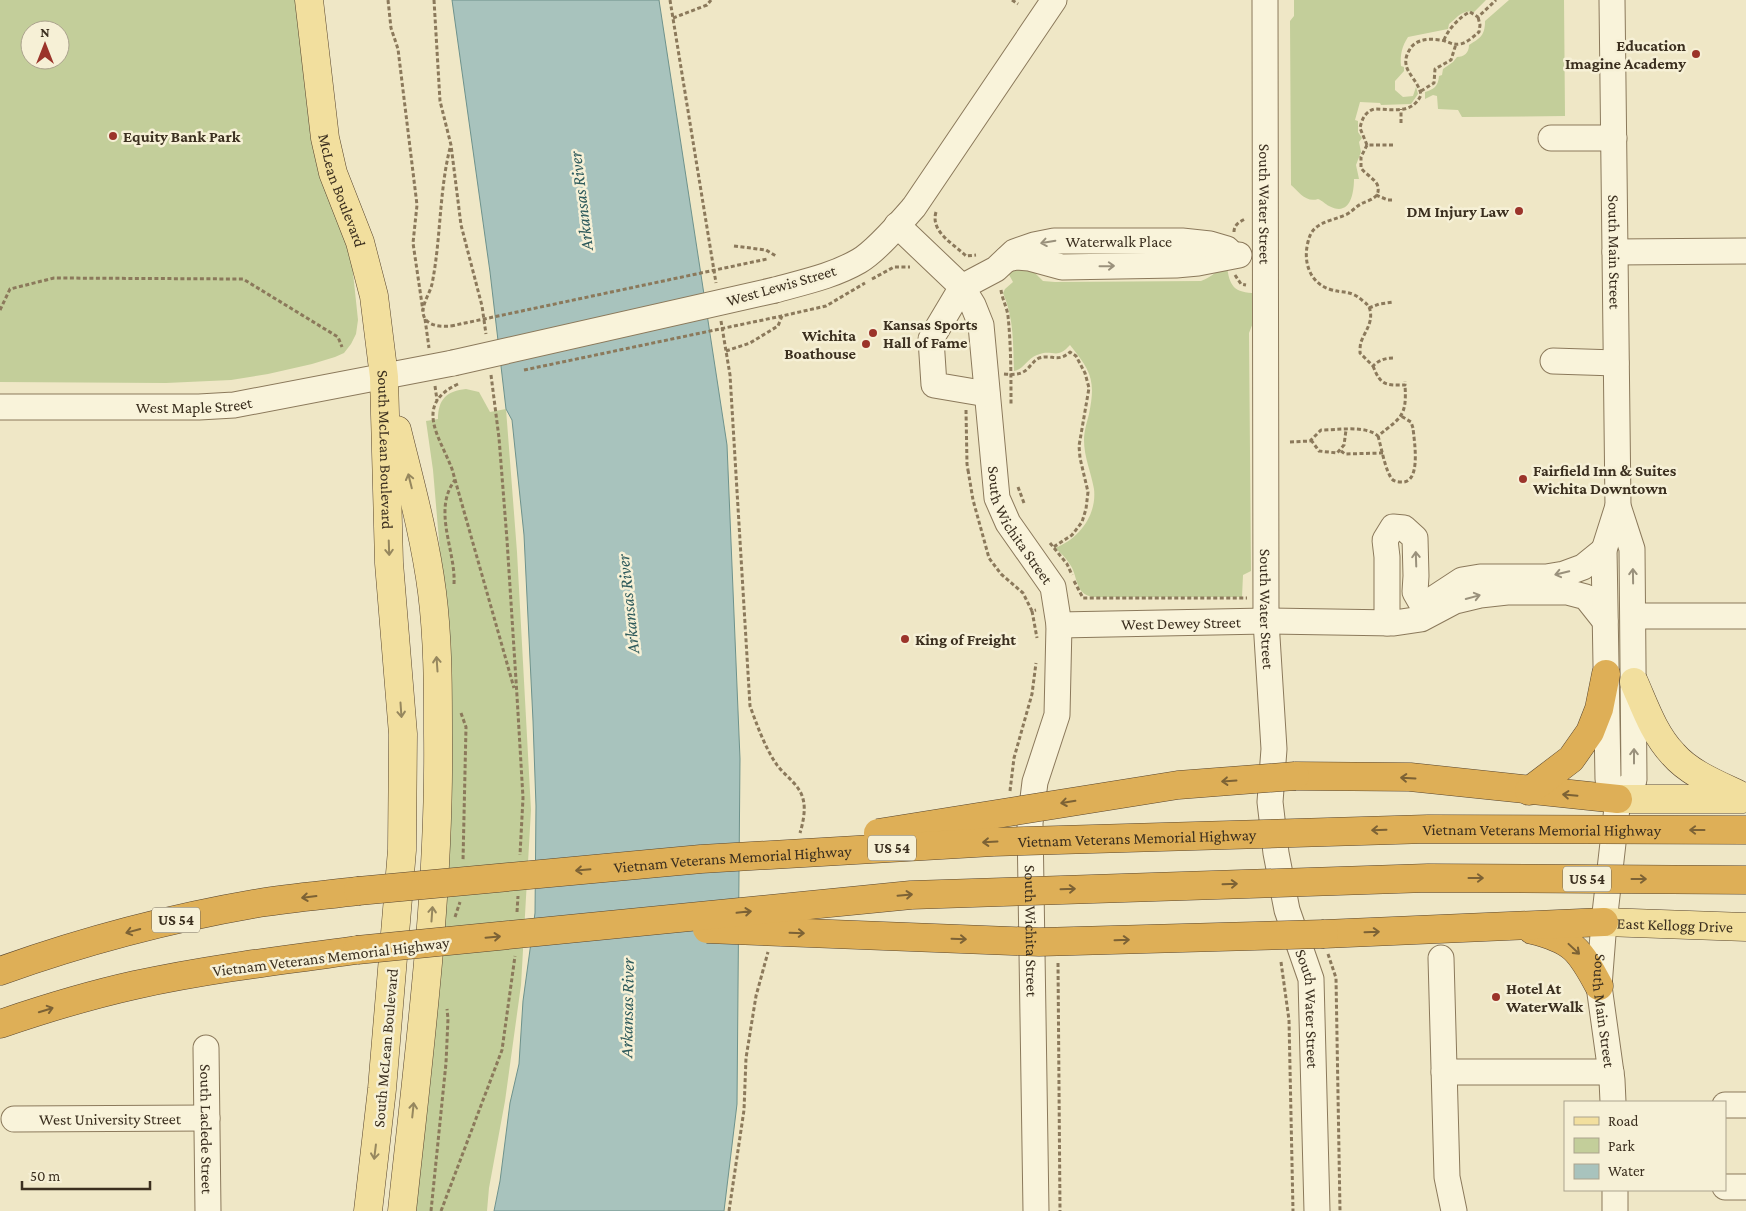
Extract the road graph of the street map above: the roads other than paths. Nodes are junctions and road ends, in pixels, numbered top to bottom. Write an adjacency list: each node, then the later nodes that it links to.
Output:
1 (309, 0): 14 (main road, McLean Boulevard)
2 (1054, 0): 7 (street, West Lewis Street)
3 (1265, 0): 10 (street, South Water Street)
4 (1612, 0): 6 (street, South Main Street)
5 (1551, 138): 6 (street)
6 (1614, 138): 9 (street, South Main Street)
7 (897, 225): 11 (street, South Wichita Street); 14 (street, West Lewis Street, bridge)
8 (1746, 251): 9 (street)
9 (1615, 252): 13 (street, South Main Street)
10 (1265, 255): 11 (street, Waterwalk Place); 20 (street, South Water Street)
11 (962, 287): 15 (street, South Wichita Street); 15 (street)
12 (1553, 361): 13 (street)
13 (1616, 363): 17 (street, South Main Street)
14 (384, 377): 16 (street, West Maple Street); 54 (main road, South McLean Boulevard, one-way to 54); 55 (main road, South McLean Boulevard, one-way to 14)
15 (987, 394): 25 (street, South Wichita Street)
16 (0, 407)
17 (1618, 506): 18 (street, South Main Street); 21 (street, South Main Street, one-way to 17)
18 (1604, 550): 19 (street, one-way to 19); 23 (street, South Main Street)
19 (1423, 606): 24 (street); 24 (street, one-way to 24)
20 (1266, 610): 24 (street, West Dewey Street); 25 (street, West Dewey Street); 57 (street, South Water Street)
21 (1634, 616): 22 (street); 27 (street, South Main Street)
22 (1746, 616)
23 (1605, 621): 24 (street, West Dewey Street, one-way to 23); 26 (street, South Main Street)
24 (1391, 623)
25 (1059, 625): 56 (street, South Wichita Street)
26 (1606, 674): 28 (highway); 29 (street, South Main Street)
27 (1634, 682): 29 (street, South Main Street, one-way to 27); 30 (main road)
28 (1529, 791): 29 (highway, one-way to 28); 32 (highway, one-way to 32, bridge)
29 (1618, 799): 30 (main road); 34 (street, South Main Street)
30 (1746, 799)
31 (1746, 830): 32 (highway, Vietnam Veterans Memorial Highway / US 54, one-way to 32, bridge)
32 (701, 859): 39 (highway, Vietnam Veterans Memorial Highway / US 54, one-way to 39, bridge)
33 (1746, 880): 35 (highway, Vietnam Veterans Memorial Highway / US 54, one-way to 33, bridge)
34 (1604, 922): 36 (highway); 37 (main road, East Kellogg Drive); 40 (street, South Main Street)
35 (608, 926): 36 (highway, one-way to 36, bridge); 41 (highway, Vietnam Veterans Memorial Highway / US 54, one-way to 35, bridge)
36 (1513, 926): 40 (highway, one-way to 40)
37 (1746, 927)
38 (1441, 958): 43 (street)
39 (0, 970)
40 (1600, 986): 44 (street, South Main Street)
41 (0, 1024)
42 (206, 1048): 48 (street, South Laclede Street)
43 (1444, 1072): 44 (street); 58 (street)
44 (1611, 1072): 45 (street, South Main Street)
45 (1613, 1101)
46 (1726, 1105): 47 (street)
47 (1746, 1105)
48 (207, 1118): 49 (street, West University Street); 53 (street, South Laclede Street)
49 (14, 1119)
50 (1746, 1186): 51 (street)
51 (1726, 1187)
52 (1614, 1191): 59 (street)
53 (208, 1211)
54 (368, 1211)
55 (402, 1211)
56 (1036, 1211)
57 (1317, 1211)
58 (1454, 1211)
59 (1615, 1211)

